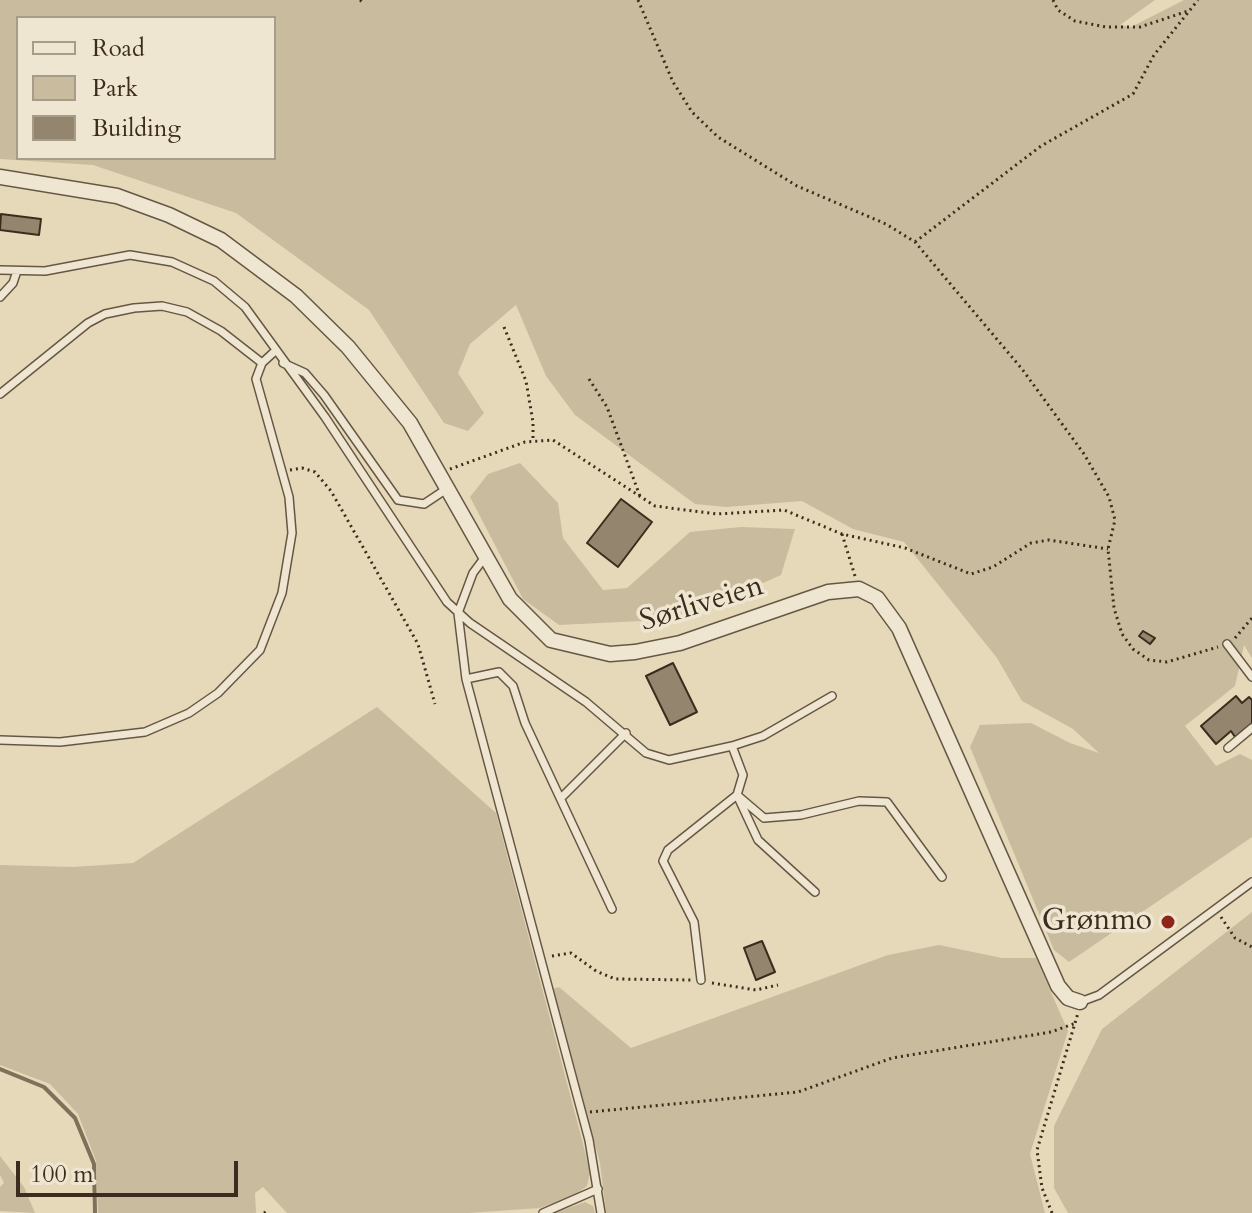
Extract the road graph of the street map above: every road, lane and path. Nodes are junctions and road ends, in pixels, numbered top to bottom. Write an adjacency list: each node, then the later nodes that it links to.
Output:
1 (638, 0): 6 (path)
2 (1053, 0): 4 (path)
3 (1198, 0): 4 (path)
4 (1188, 11): 6 (path)
5 (0, 177): 18 (street, Sørliveien)
6 (915, 242): 22 (path)
7 (0, 270): 8 (lane)
8 (17, 271): 9 (lane); 11 (lane)
9 (0, 297)
10 (504, 327): 16 (path)
11 (274, 352): 12 (lane); 13 (lane)
12 (282, 362): 19 (lane); 25 (lane)
13 (262, 363): 15 (lane); 17 (lane)
14 (589, 379): 20 (path)
15 (0, 394)
16 (533, 442): 18 (path); 20 (path)
17 (283, 472): 31 (path); 34 (lane)
18 (439, 472): 19 (street, Sørliveien)
19 (448, 488): 23 (street, Sørliveien)
20 (641, 499): 21 (path)
21 (842, 534): 22 (path); 24 (path)
22 (1108, 549): 27 (path)
23 (485, 557): 24 (street, Sørliveien); 25 (lane)
24 (859, 589): 48 (street)
25 (458, 613): 29 (lane); 33 (lane)
26 (1252, 618): 27 (path)
27 (1227, 644): 28 (lane)
28 (1252, 677)
29 (466, 679): 38 (lane); 50 (lane)
30 (832, 696): 35 (lane)
31 (435, 704)
32 (1252, 728): 36 (lane)
33 (626, 733): 35 (lane); 38 (lane)
34 (0, 740)
35 (732, 746): 37 (lane)
36 (1228, 748)
37 (737, 795): 39 (lane); 41 (lane); 46 (lane)
38 (562, 797): 42 (lane)
39 (942, 877)
40 (1252, 882): 43 (lane)
41 (815, 892)
42 (612, 909)
43 (1215, 910): 44 (path); 48 (lane)
44 (1252, 947)
45 (552, 956): 46 (path)
46 (701, 980): 47 (path)
47 (778, 985)
48 (1080, 1002): 49 (path)
49 (1076, 1023): 50 (path); 54 (path)
50 (582, 1113): 51 (lane)
51 (598, 1189): 52 (lane); 53 (lane)
52 (543, 1213)
53 (601, 1213)
54 (1052, 1213)

